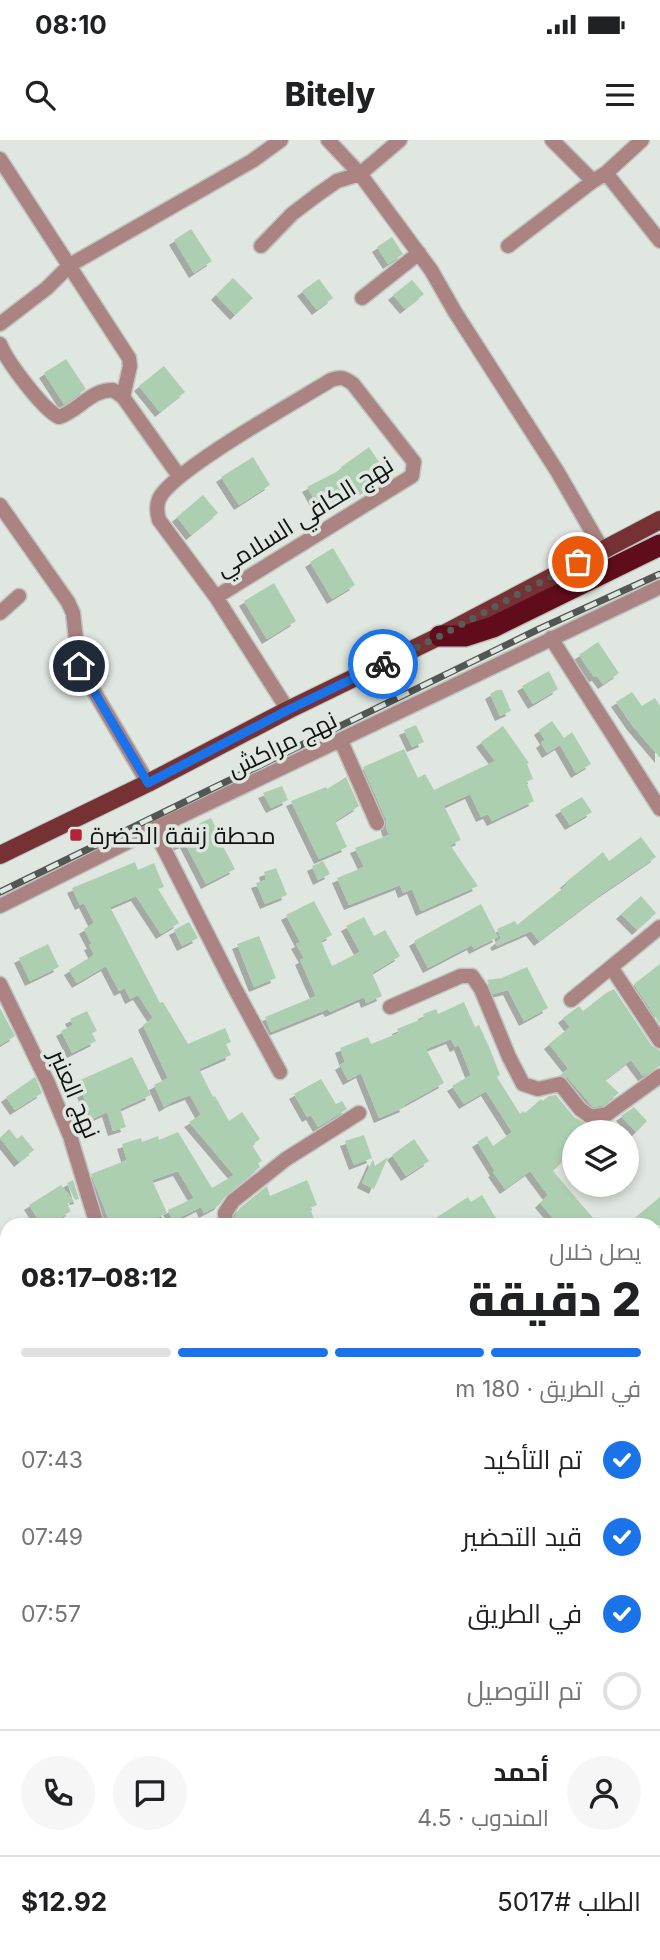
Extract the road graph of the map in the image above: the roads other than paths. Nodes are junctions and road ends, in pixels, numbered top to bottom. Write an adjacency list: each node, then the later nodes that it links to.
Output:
1 (281, 140): 14 (street)
2 (328, 140): 8 (street)
3 (400, 140): 8 (street)
4 (552, 140): 9 (street)
5 (642, 140): 7 (street)
6 (0, 159): 14 (street)
7 (606, 173): 9 (street); 10 (street)
8 (360, 174): 11 (street); 13 (street)
9 (593, 181): 12 (street)
10 (660, 241)
11 (261, 246)
12 (508, 246)
13 (419, 253): 15 (street); 23 (street)
14 (70, 265): 16 (street); 18 (street)
15 (362, 298)
16 (0, 324)
17 (0, 344): 18 (street)
18 (123, 397): 19 (street)
19 (179, 476): 26 (street, نهج الكافي السلامي); 26 (street, نهج الكافي السلامي)
20 (0, 505): 32 (street)
21 (660, 520): 23 (main road)
22 (660, 545): 28 (highway)
23 (602, 549): 28 (main road)
24 (660, 587): 29 (street, نهج مراكش)
25 (19, 596): 27 (street)
26 (216, 597): 30 (street, نهج الكافي السلامي)
27 (0, 613)
28 (440, 636): 30 (main road)
29 (551, 638): 31 (street, نهج مراكش); 33 (street)
30 (288, 710): 32 (main road)
31 (341, 741): 34 (street); 35 (street, نهج مراكش)
32 (148, 783): 36 (main road)
33 (660, 809)
34 (377, 823)
35 (154, 829): 37 (street, نهج مراكش); 44 (street)
36 (0, 855)
37 (0, 906)
38 (660, 927): 39 (street)
39 (611, 967): 41 (street); 43 (street)
40 (0, 984): 47 (street, نهج العنبر)
41 (571, 1000)
42 (390, 1007): 45 (street)
43 (660, 1041)
44 (281, 1072)
45 (660, 1076)
46 (359, 1113): 48 (street)
47 (95, 1218)
48 (225, 1218)

